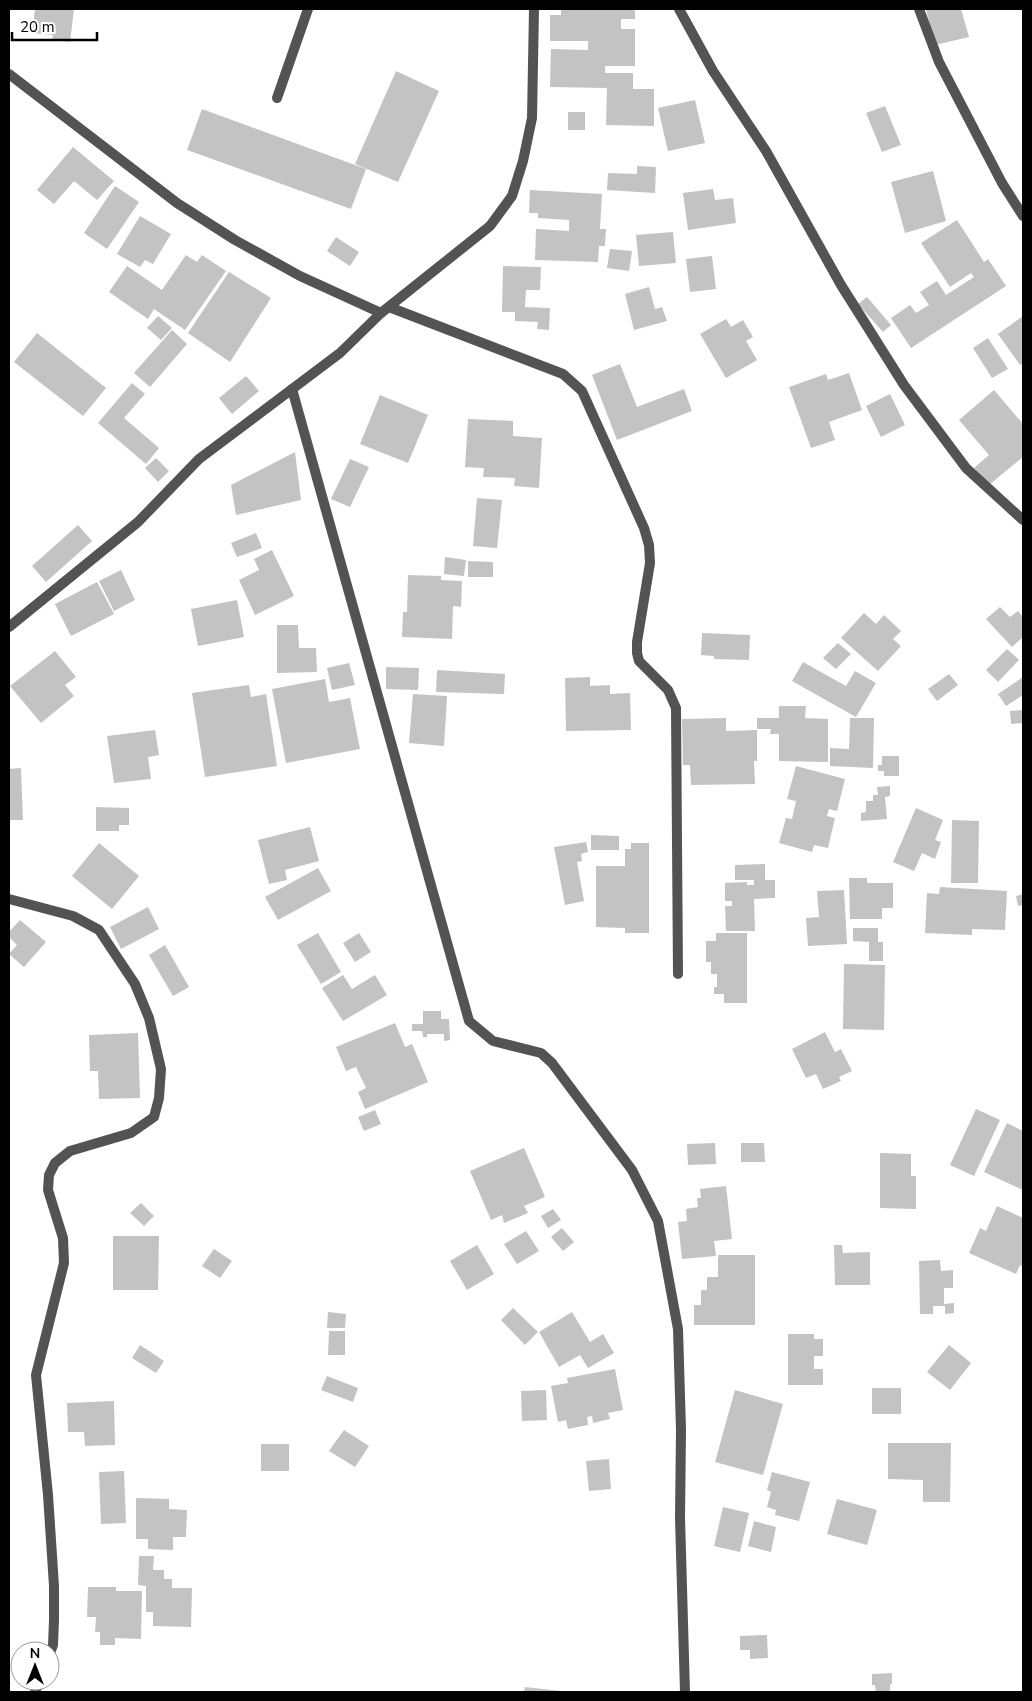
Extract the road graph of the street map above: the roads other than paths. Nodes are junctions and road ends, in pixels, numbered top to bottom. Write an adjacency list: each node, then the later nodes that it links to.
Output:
1 (308, 9): 6 (street)
2 (534, 9): 8 (street)
3 (679, 9): 10 (street)
4 (919, 9): 7 (street)
5 (9, 74): 8 (street)
6 (277, 98)
7 (1023, 216)
8 (385, 310): 9 (street); 13 (street)
9 (292, 389): 11 (street); 15 (street)
10 (1023, 520)
11 (9, 627)
12 (9, 899): 14 (street)
13 (678, 974)
14 (52, 1641)
15 (685, 1692)

